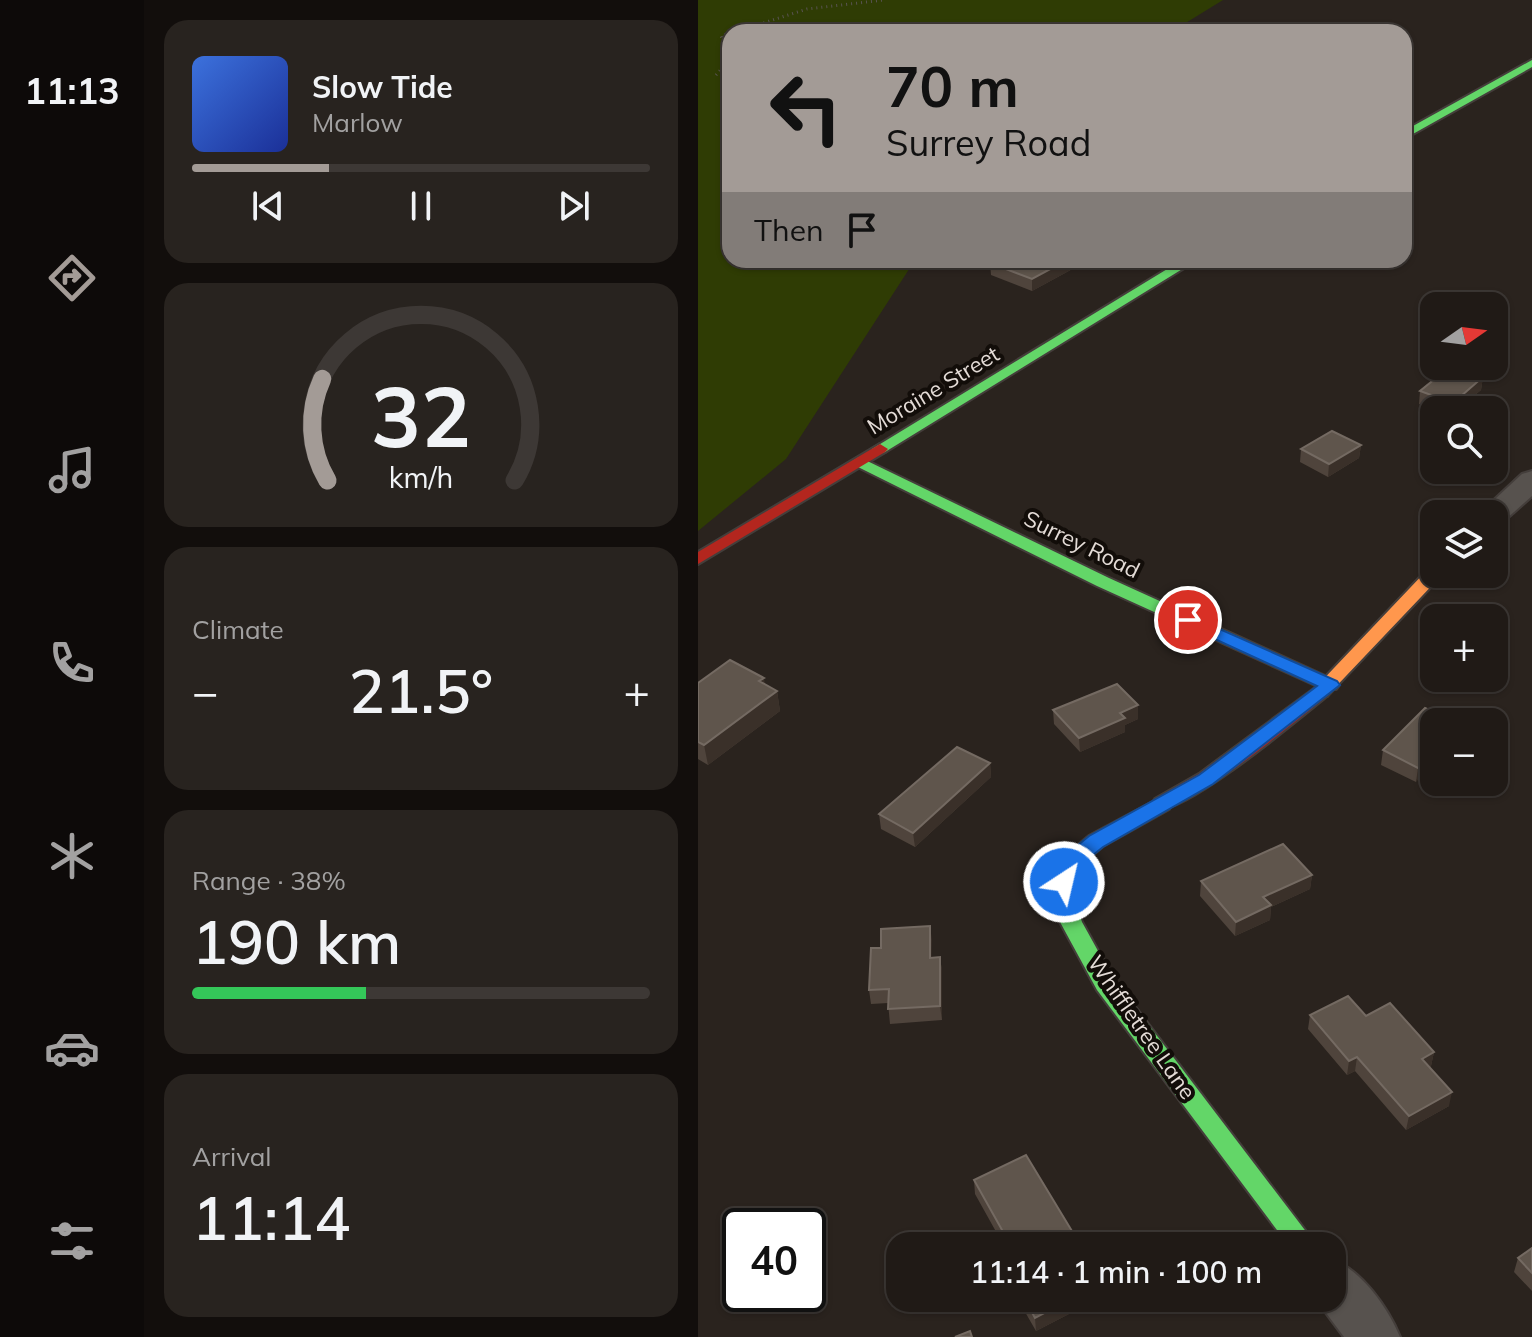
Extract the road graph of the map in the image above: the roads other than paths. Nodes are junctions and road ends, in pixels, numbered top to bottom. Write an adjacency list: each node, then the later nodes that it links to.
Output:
1 (1532, 63): 2 (street)
2 (1412, 131)
3 (1178, 268): 4 (street, Moraine Street)
4 (859, 462): 7 (street, Moraine Street); 9 (street, Surrey Road)
5 (1532, 480): 6 (street)
6 (1508, 501)
7 (698, 559)
8 (1420, 587): 9 (street, Whiffletree Lane)
9 (1330, 685): 10 (street, Whiffletree Lane)
10 (1293, 1232)
11 (1346, 1300): 12 (street)
12 (1375, 1337)

